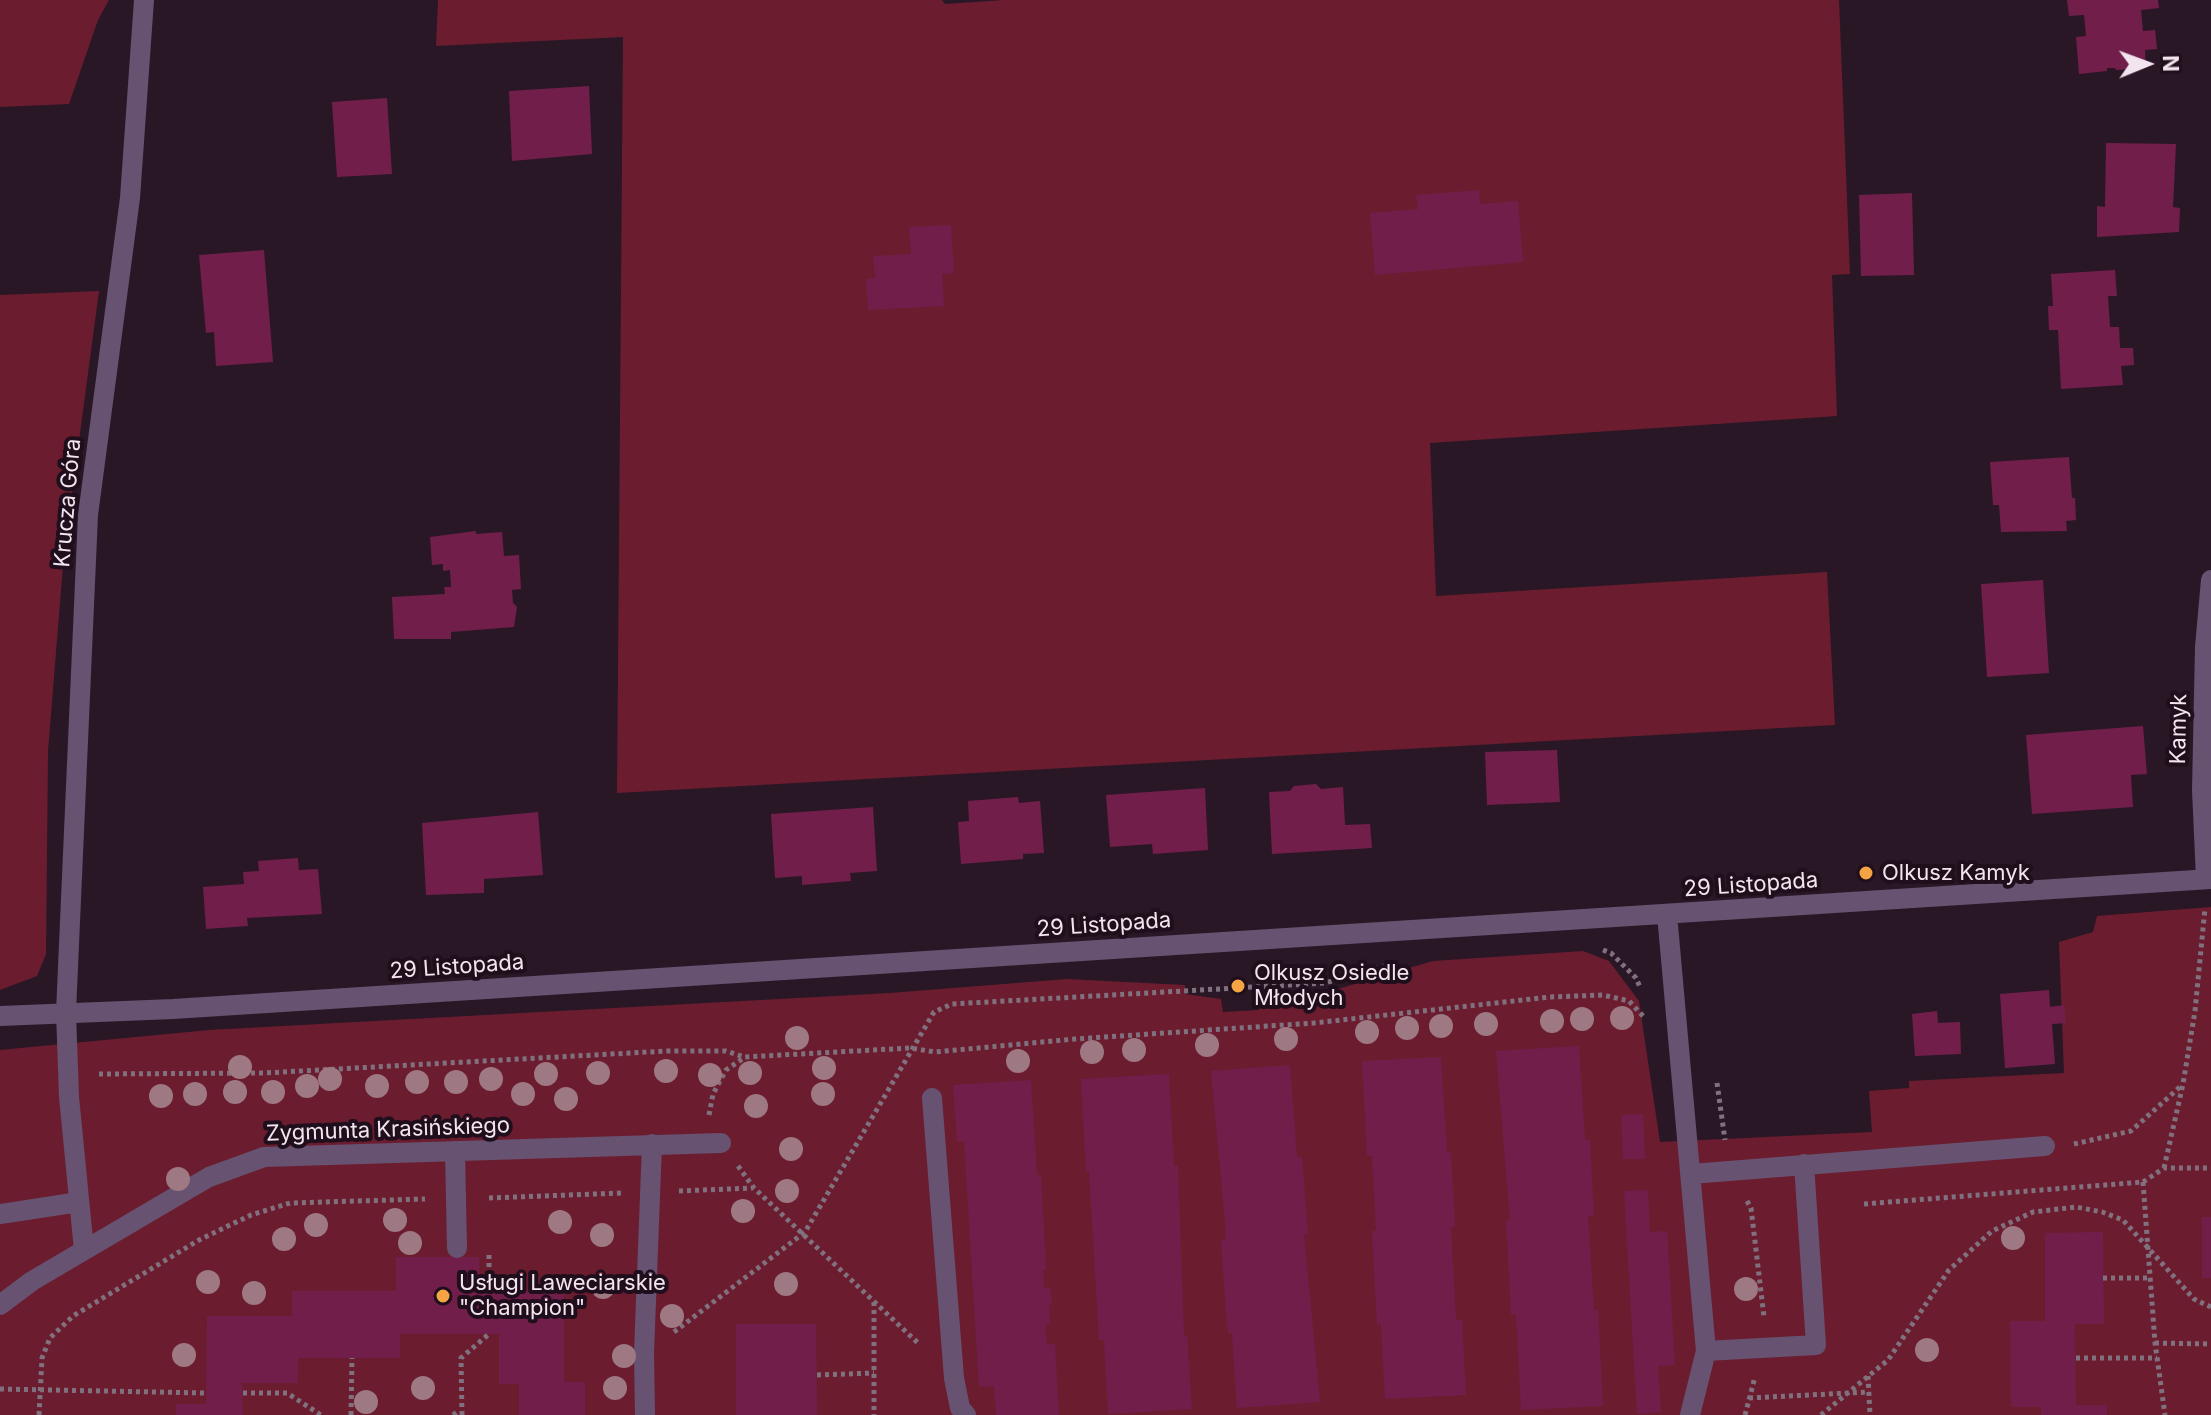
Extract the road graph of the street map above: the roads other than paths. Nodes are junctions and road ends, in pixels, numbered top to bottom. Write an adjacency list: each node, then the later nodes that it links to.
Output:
1 (144, 0): 5 (street, Krucza Góra)
2 (2211, 580): 3 (street, Kamyk)
3 (2208, 879): 4 (street, 29 Listopada)
4 (1667, 914): 5 (street, 29 Listopada); 13 (street)
5 (66, 1012): 6 (street, 29 Listopada); 14 (street, Krucza Góra)
6 (0, 1016)
7 (932, 1098): 21 (street)
8 (712, 1143): 9 (street, Zygmunta Krasińskiego)
9 (652, 1144): 11 (street, Zygmunta Krasińskiego); 20 (street)
10 (2045, 1146): 12 (street)
11 (455, 1151): 16 (street); 17 (street, Zygmunta Krasińskiego)
12 (1804, 1164): 13 (street); 19 (street)
13 (1691, 1174): 19 (street)
14 (79, 1202): 15 (street); 17 (street, Krucza Góra)
15 (0, 1214)
16 (457, 1248)
17 (84, 1250): 18 (street, Zygmunta Krasińskiego)
18 (0, 1305)
19 (1706, 1351): 22 (street)
20 (645, 1415)
21 (966, 1415)
22 (1690, 1415)

